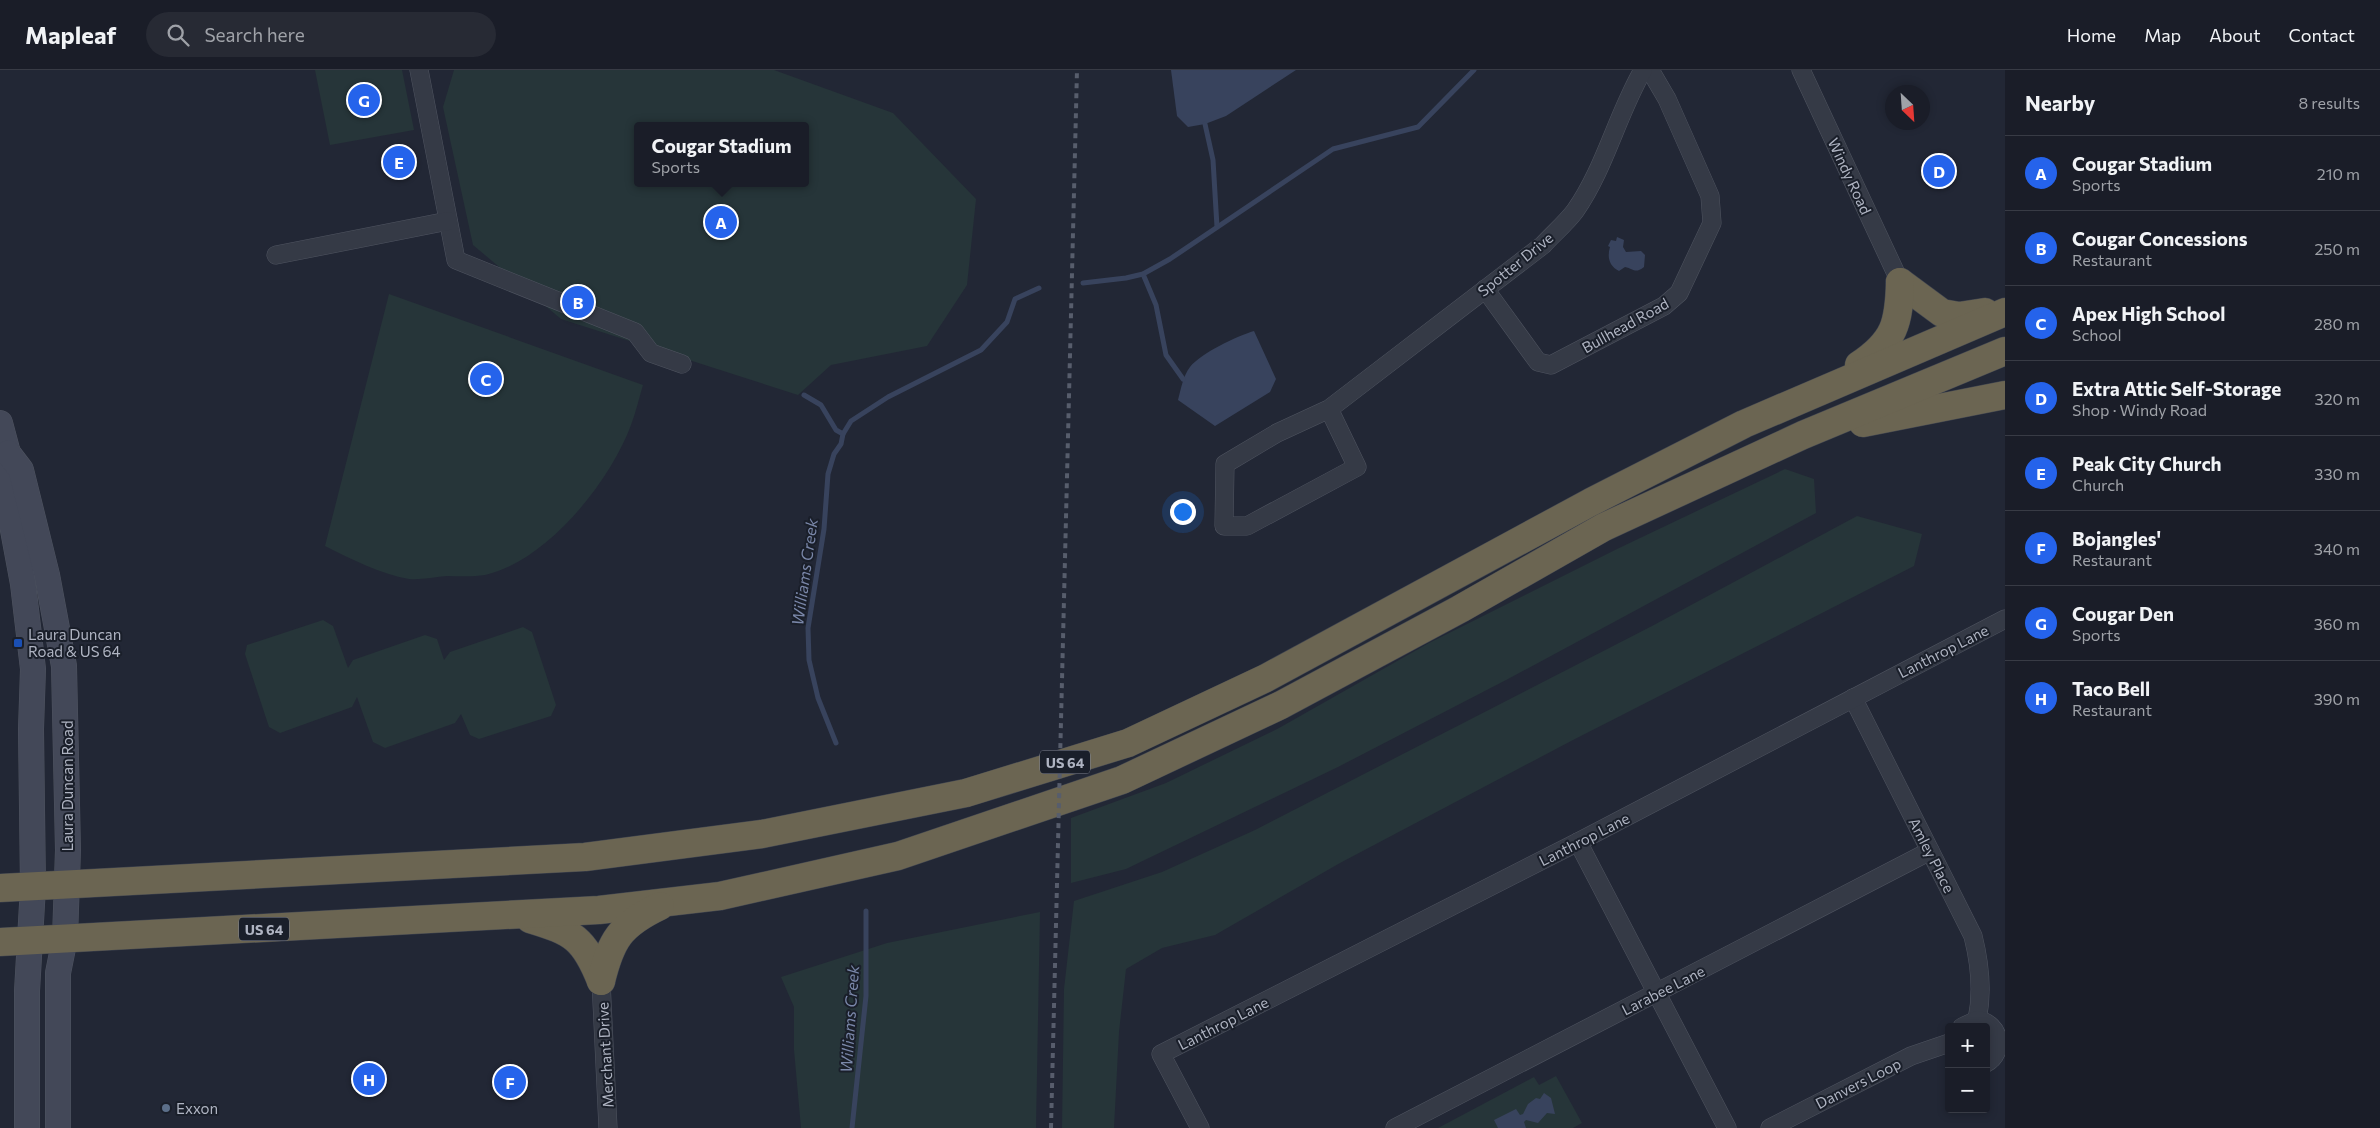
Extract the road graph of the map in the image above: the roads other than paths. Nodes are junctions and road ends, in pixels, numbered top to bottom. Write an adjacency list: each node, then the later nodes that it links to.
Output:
1 (419, 70): 5 (street)
2 (1643, 70): 8 (street, Spotter Drive)
3 (1650, 70): 8 (street, Bullhead Road)
4 (1801, 70): 7 (street, Windy Road)
5 (448, 221): 6 (street); 11 (street)
6 (276, 255)
7 (1900, 282): 9 (highway); 12 (highway)
8 (1485, 289): 14 (street, Spotter Drive)
9 (2005, 310): 12 (highway, US 64)
10 (2005, 351): 16 (highway, US 64)
11 (682, 364)
12 (1828, 387): 24 (highway, US 64)
13 (2005, 395): 16 (highway)
14 (1328, 409): 14 (street, Spotter Drive)
15 (0, 423): 17 (street, Laura Duncan Road)
16 (1803, 435): 27 (highway, US 64)
17 (8, 453): 18 (street, Laura Duncan Road); 19 (street, Laura Duncan Road)
18 (13, 528): 19 (street); 25 (street, Laura Duncan Road)
19 (41, 551): 24 (street, Laura Duncan Road)
20 (2005, 620): 21 (street, Lanthrop Lane)
21 (1853, 698): 22 (street, Lanthrop Lane); 23 (street, Amley Place)
22 (1578, 842): 33 (street); 42 (street, Lanthrop Lane)
23 (1930, 852): 33 (street, Larabee Lane); 34 (street, Amley Place)
24 (67, 884): 25 (highway, US 64); 29 (street, Laura Duncan Road)
25 (33, 887): 26 (highway, US 64); 30 (street, Laura Duncan Road)
26 (0, 888)
27 (670, 901): 28 (highway, US 64); 32 (highway)
28 (517, 915): 29 (highway, US 64); 32 (highway)
29 (65, 938): 30 (highway, US 64); 40 (street, Laura Duncan Road)
30 (30, 940): 31 (highway, US 64); 39 (street, Laura Duncan Road)
31 (0, 942)
32 (601, 981): 41 (street, Merchant Drive)
33 (1655, 993): 43 (street, Larabee Lane); 44 (street)
34 (1970, 1023)
35 (1990, 1024): 37 (street)
36 (1945, 1044): 45 (street, Danvers Loop)
37 (2002, 1047): 38 (street)
38 (1990, 1060)
39 (28, 1128)
40 (58, 1128)
41 (608, 1128)
42 (1200, 1128)
43 (1395, 1128)
44 (1727, 1128)
45 (1770, 1128)

